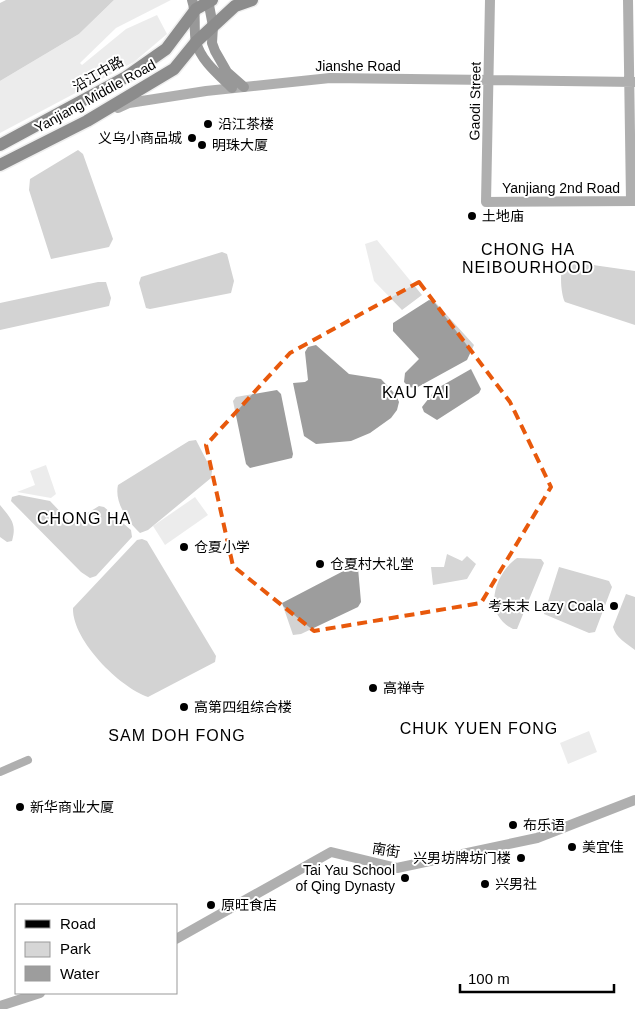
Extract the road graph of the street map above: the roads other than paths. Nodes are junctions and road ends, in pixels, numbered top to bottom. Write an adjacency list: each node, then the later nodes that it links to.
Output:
1 (209, 0): 5 (main road, 沿江中路); 6 (main road)
2 (252, 0): 6 (main road, Yanjiang Middle Road)
3 (490, 0): 8 (street, Gaodi Street)
4 (628, 0): 9 (street)
5 (194, 5): 7 (main road); 13 (main road, 沿江中路)
6 (213, 26): 7 (main road, Yanjiang Middle Road); 10 (main road)
7 (196, 42): 11 (main road); 12 (main road, Yanjiang Middle Road)
8 (490, 81): 9 (street, Jianshe Road); 10 (street, Jianshe Road); 16 (street, Gaodi Street)
9 (632, 82): 15 (street)
10 (244, 87): 11 (street, Jianshe Road)
11 (232, 88): 12 (street, Jianshe Road)
12 (87, 120): 14 (main road, Yanjiang Middle Road)
13 (0, 145)
14 (0, 165)
15 (633, 201): 16 (street, Yanjiang 2nd Road)
16 (486, 202)
17 (28, 760): 18 (street)
18 (0, 772)
19 (635, 800): 20 (street, 南街)
20 (178, 937)
21 (37, 994): 22 (street)
22 (0, 1006)

